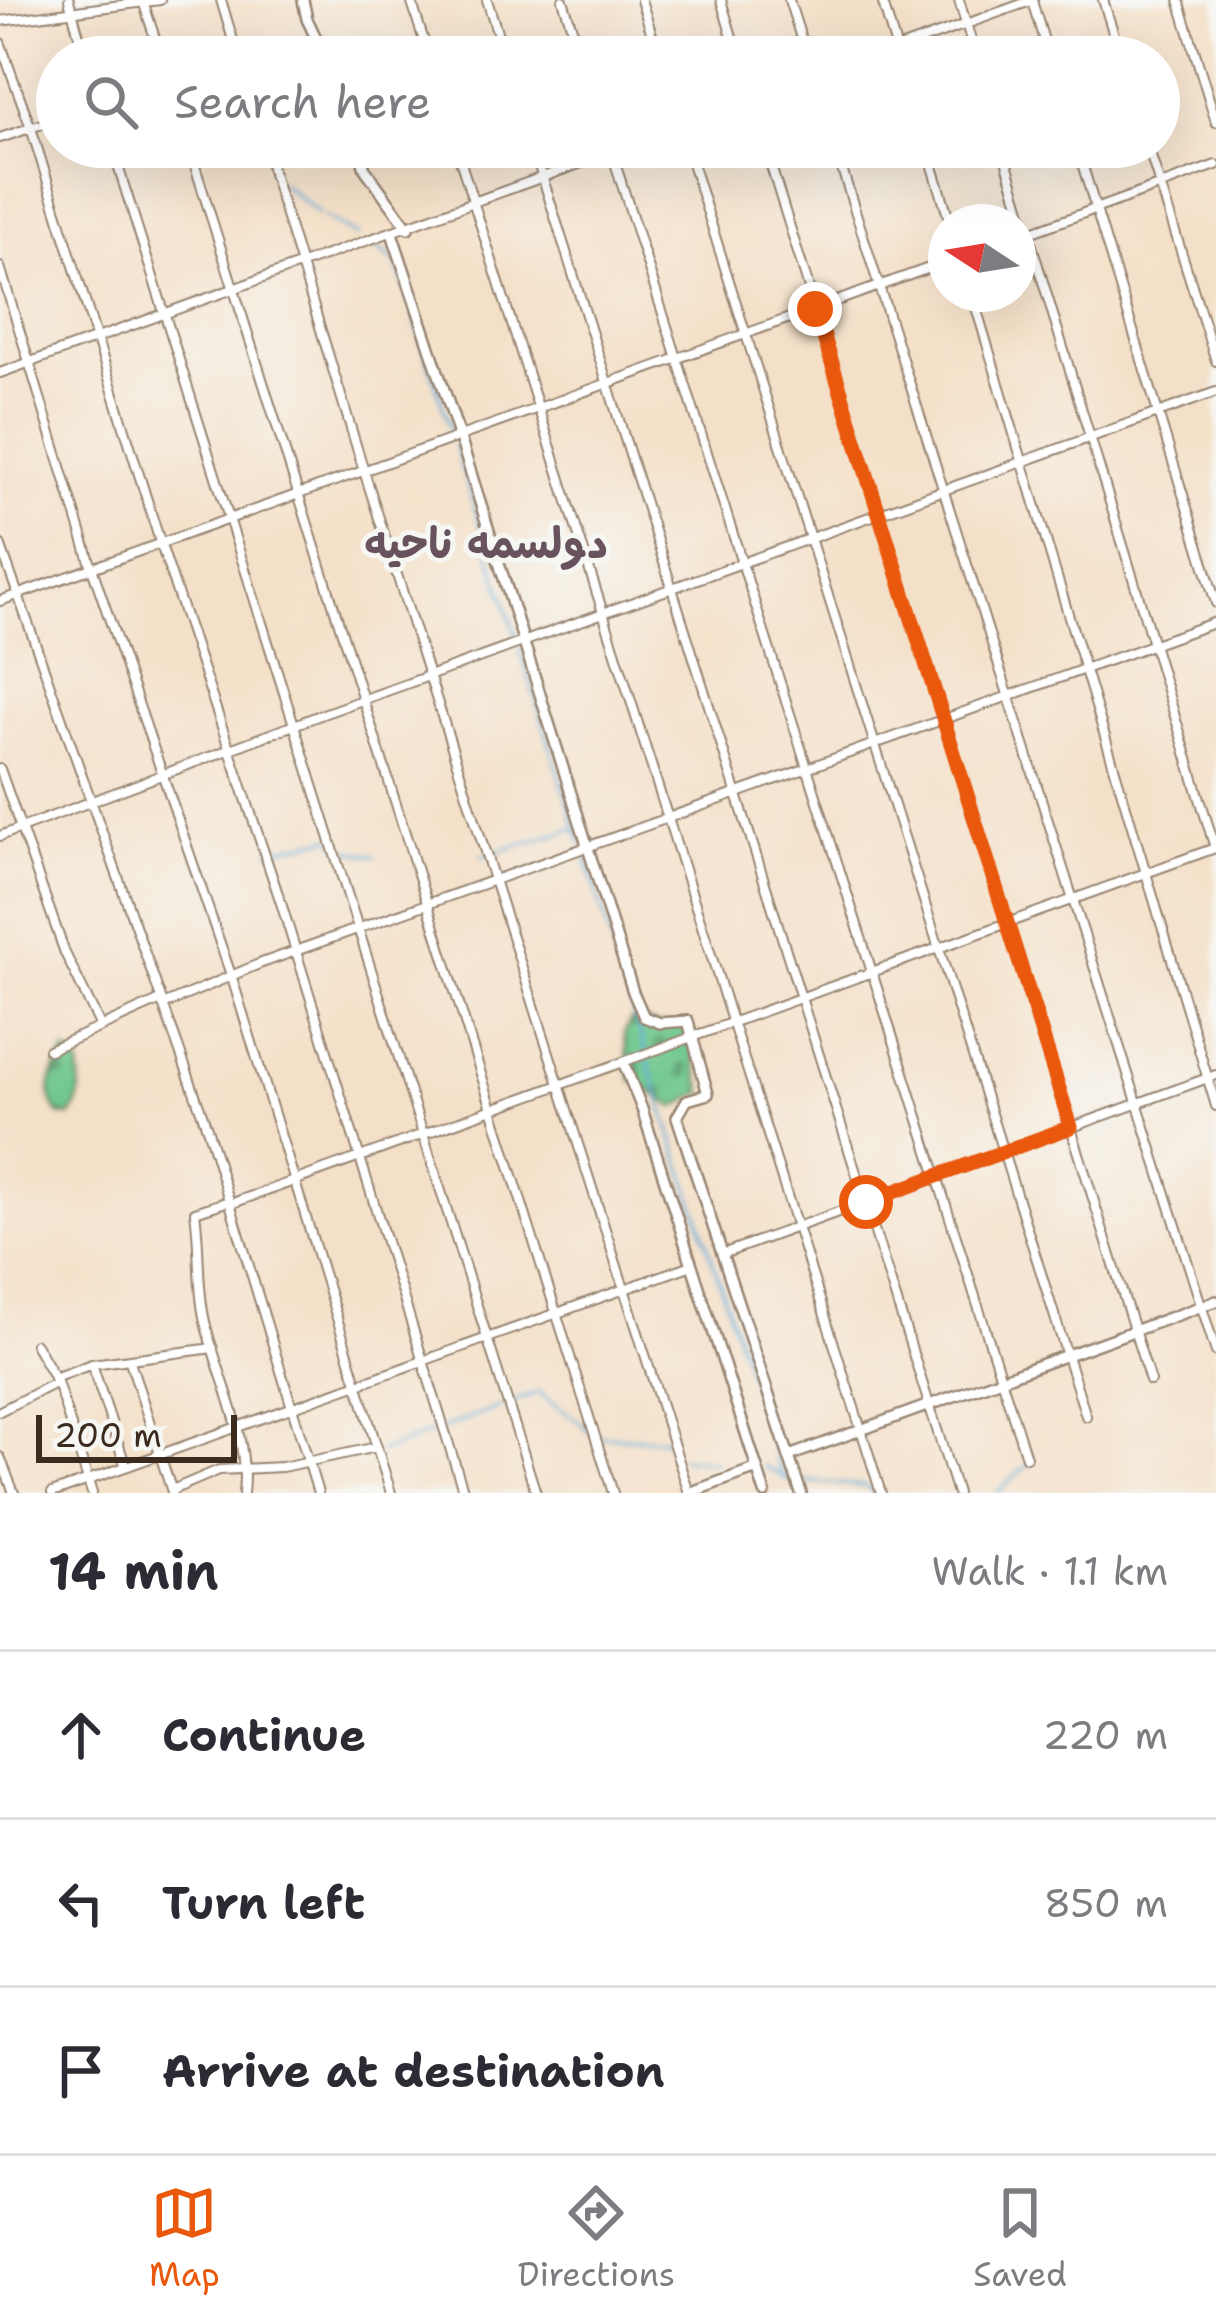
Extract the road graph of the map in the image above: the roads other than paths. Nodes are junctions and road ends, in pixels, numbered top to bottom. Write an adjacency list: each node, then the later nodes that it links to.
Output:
1 (160, 0): 15 (street)
2 (221, 0): 21 (street)
3 (303, 0): 22 (street)
4 (411, 0): 23 (street)
5 (487, 0): 24 (street)
6 (563, 0): 25 (street)
7 (641, 0): 26 (street)
8 (721, 0): 27 (street)
9 (789, 0): 28 (street)
10 (882, 0): 29 (street)
11 (958, 0): 18 (street)
12 (1032, 0): 18 (street); 32 (street)
13 (1103, 0): 33 (street)
14 (1179, 0): 35 (street)
15 (143, 1): 16 (street); 20 (street)
16 (70, 5): 17 (street); 19 (street)
17 (0, 21)
18 (966, 24): 30 (street); 31 (street)
19 (79, 36)
20 (154, 36)
21 (232, 36)
22 (317, 36)
23 (422, 36)
24 (498, 36)
25 (574, 36)
26 (652, 36)
27 (732, 36)
28 (800, 36)
29 (893, 36)
30 (938, 36)
31 (970, 36)
32 (1043, 36)
33 (1114, 36)
34 (0, 42): 37 (street)
35 (1216, 122)
36 (36, 127): 37 (street)
37 (32, 128): 38 (street); 39 (street)
38 (0, 138)
39 (36, 141)
40 (1216, 165): 58 (street)
41 (45, 168): 76 (street)
42 (119, 168): 74 (street)
43 (195, 168): 71 (street)
44 (272, 168): 66 (street)
45 (365, 168): 63 (street)
46 (463, 168): 59 (street)
47 (540, 168): 57 (street)
48 (565, 168): 57 (street)
49 (616, 168): 77 (street)
50 (694, 168): 75 (street)
51 (771, 168): 72 (street)
52 (841, 168): 70 (street)
53 (933, 168): 60 (street)
54 (1007, 168): 61 (street)
55 (1084, 168): 62 (street)
56 (1155, 168): 58 (street)
57 (543, 177): 59 (street); 81 (street)
58 (1160, 184): 62 (street); 78 (street)
59 (474, 201): 63 (street); 83 (street)
60 (944, 204)
61 (1016, 204)
62 (1096, 208): 64 (street); 84 (street)
63 (408, 228): 65 (street)
64 (1036, 230)
65 (392, 233): 66 (street); 85 (street)
66 (300, 264): 71 (street); 88 (street)
67 (0, 267): 79 (street)
68 (928, 268): 70 (street)
69 (1036, 274): 86 (street)
70 (878, 286): 72 (street); 89 (street)
71 (232, 289): 74 (street); 90 (street)
72 (815, 309): 75 (street); 91 (street)
73 (977, 312): 87 (street)
74 (165, 313): 76 (street); 92 (street)
75 (746, 334): 77 (street); 93 (street)
76 (98, 338): 79 (street); 95 (street)
77 (679, 359): 81 (street); 96 (street)
78 (1216, 361)
79 (30, 362): 80 (street); 97 (street)
80 (0, 374)
81 (608, 385): 83 (street); 98 (street)
82 (1216, 392): 84 (street)
83 (539, 410): 85 (street); 102 (street)
84 (1158, 413): 86 (street); 101 (street)
85 (460, 438): 88 (street); 104 (street)
86 (1090, 438): 87 (street); 105 (street)
87 (1023, 462): 89 (street); 106 (street)
88 (364, 471): 90 (street); 107 (street)
89 (944, 491): 91 (street); 108 (street)
90 (299, 495): 92 (street); 109 (street)
91 (879, 514): 93 (street); 110 (street)
92 (230, 521): 95 (street); 111 (street)
93 (811, 539): 96 (street); 112 (street)
94 (0, 544): 99 (street)
95 (161, 544): 97 (street); 113 (street)
96 (744, 563): 98 (street); 115 (street)
97 (92, 568): 99 (street); 116 (street)
98 (673, 589): 102 (street); 117 (street)
99 (18, 594): 100 (street); 118 (street)
100 (0, 601)
101 (1216, 603)
102 (604, 613): 104 (street); 119 (street)
103 (1216, 622): 105 (street)
104 (524, 642): 107 (street); 122 (street)
105 (1153, 645): 106 (street); 123 (street)
106 (1085, 670): 108 (street); 124 (street)
107 (430, 676): 109 (street); 125 (street)
108 (1010, 697): 110 (street); 126 (street)
109 (361, 701): 111 (street); 127 (street)
110 (944, 720): 112 (street); 128 (street)
111 (293, 725): 113 (street); 129 (street)
112 (875, 745): 115 (street); 130 (street)
113 (228, 750): 116 (street); 131 (street)
114 (0, 769): 120 (street)
115 (808, 769): 117 (street); 132 (street)
116 (162, 775): 118 (street); 133 (street)
117 (737, 794): 119 (street); 134 (street)
118 (92, 803): 120 (street); 135 (street)
119 (668, 818): 122 (street); 136 (street)
120 (21, 828): 121 (street); 137 (street)
121 (0, 836)
122 (588, 848): 125 (street); 138 (street)
123 (1216, 849): 124 (street)
124 (1145, 871): 126 (street); 141 (street)
125 (495, 880): 127 (street); 142 (street)
126 (1075, 899): 128 (street); 143 (street)
127 (426, 905): 129 (street); 145 (street)
128 (1007, 924): 130 (street); 146 (street)
129 (358, 930): 131 (street); 147 (street)
130 (939, 949): 132 (street); 148 (street)
131 (296, 952): 133 (street); 149 (street)
132 (873, 973): 134 (street); 150 (street)
133 (232, 978): 135 (street); 151 (street)
134 (801, 998): 136 (street); 152 (street)
135 (162, 1003): 137 (street); 153 (street)
136 (733, 1023): 138 (street); 154 (street)
137 (101, 1027): 139 (street)
138 (694, 1037): 140 (street); 155 (street)
139 (50, 1050)
140 (624, 1064): 142 (street); 156 (street)
141 (1212, 1076): 143 (street); 144 (street)
142 (560, 1086): 145 (street); 157 (street)
143 (1139, 1103): 146 (street); 159 (street)
144 (1216, 1106)
145 (491, 1110): 147 (street); 160 (street)
146 (1071, 1127): 148 (street); 161 (street)
147 (423, 1135): 149 (street); 162 (street)
148 (1003, 1153): 150 (street); 166 (street)
149 (360, 1158): 151 (street); 168 (street)
150 (938, 1176): 152 (street); 171 (street)
151 (295, 1181): 153 (street); 173 (street)
152 (866, 1202): 154 (street); 174 (street)
153 (230, 1203): 164 (street); 175 (street)
154 (797, 1226): 155 (street); 179 (street)
155 (725, 1252): 182 (street)
156 (692, 1265): 157 (street); 188 (street)
157 (625, 1290): 160 (street); 201 (street)
158 (1216, 1301): 159 (street)
159 (1203, 1306): 161 (street); 165 (street)
160 (556, 1315): 162 (street); 200 (street)
161 (1135, 1333): 166 (street); 172 (street)
162 (488, 1340): 168 (street); 199 (street)
163 (35, 1344): 170 (street)
164 (213, 1348): 167 (street); 178 (street)
165 (1216, 1352)
166 (1067, 1357): 171 (street); 177 (street)
167 (130, 1360): 169 (street); 181 (street)
168 (424, 1363): 173 (street); 198 (street)
169 (92, 1364): 170 (street); 186 (street)
170 (56, 1380): 176 (street); 189 (street)
171 (1002, 1381): 174 (street); 184 (street)
172 (1150, 1381)
173 (358, 1386): 175 (street); 180 (street)
174 (930, 1407): 179 (street); 205 (street)
175 (292, 1409): 178 (street); 185 (street)
176 (0, 1411)
177 (1086, 1416)
178 (237, 1428): 181 (street); 187 (street)
179 (861, 1431): 182 (street); 204 (street)
180 (376, 1447): 185 (street); 197 (street)
181 (158, 1455): 186 (street); 191 (street)
182 (789, 1456): 203 (street)
183 (0, 1457): 192 (street)
184 (1027, 1457)
185 (308, 1461): 187 (street); 196 (street)
186 (125, 1464): 189 (street)
187 (245, 1467): 191 (street); 195 (street)
188 (757, 1468): 190 (street); 202 (street)
189 (88, 1479): 193 (street); 194 (street)
190 (722, 1487): 201 (street)
191 (172, 1492)
192 (14, 1493)
193 (52, 1493)
194 (92, 1493)
195 (243, 1493)
196 (318, 1493)
197 (392, 1493)
198 (464, 1493)
199 (536, 1493)
200 (613, 1493)
201 (689, 1493)
202 (765, 1493)
203 (801, 1493)
204 (881, 1493)
205 (957, 1493)

